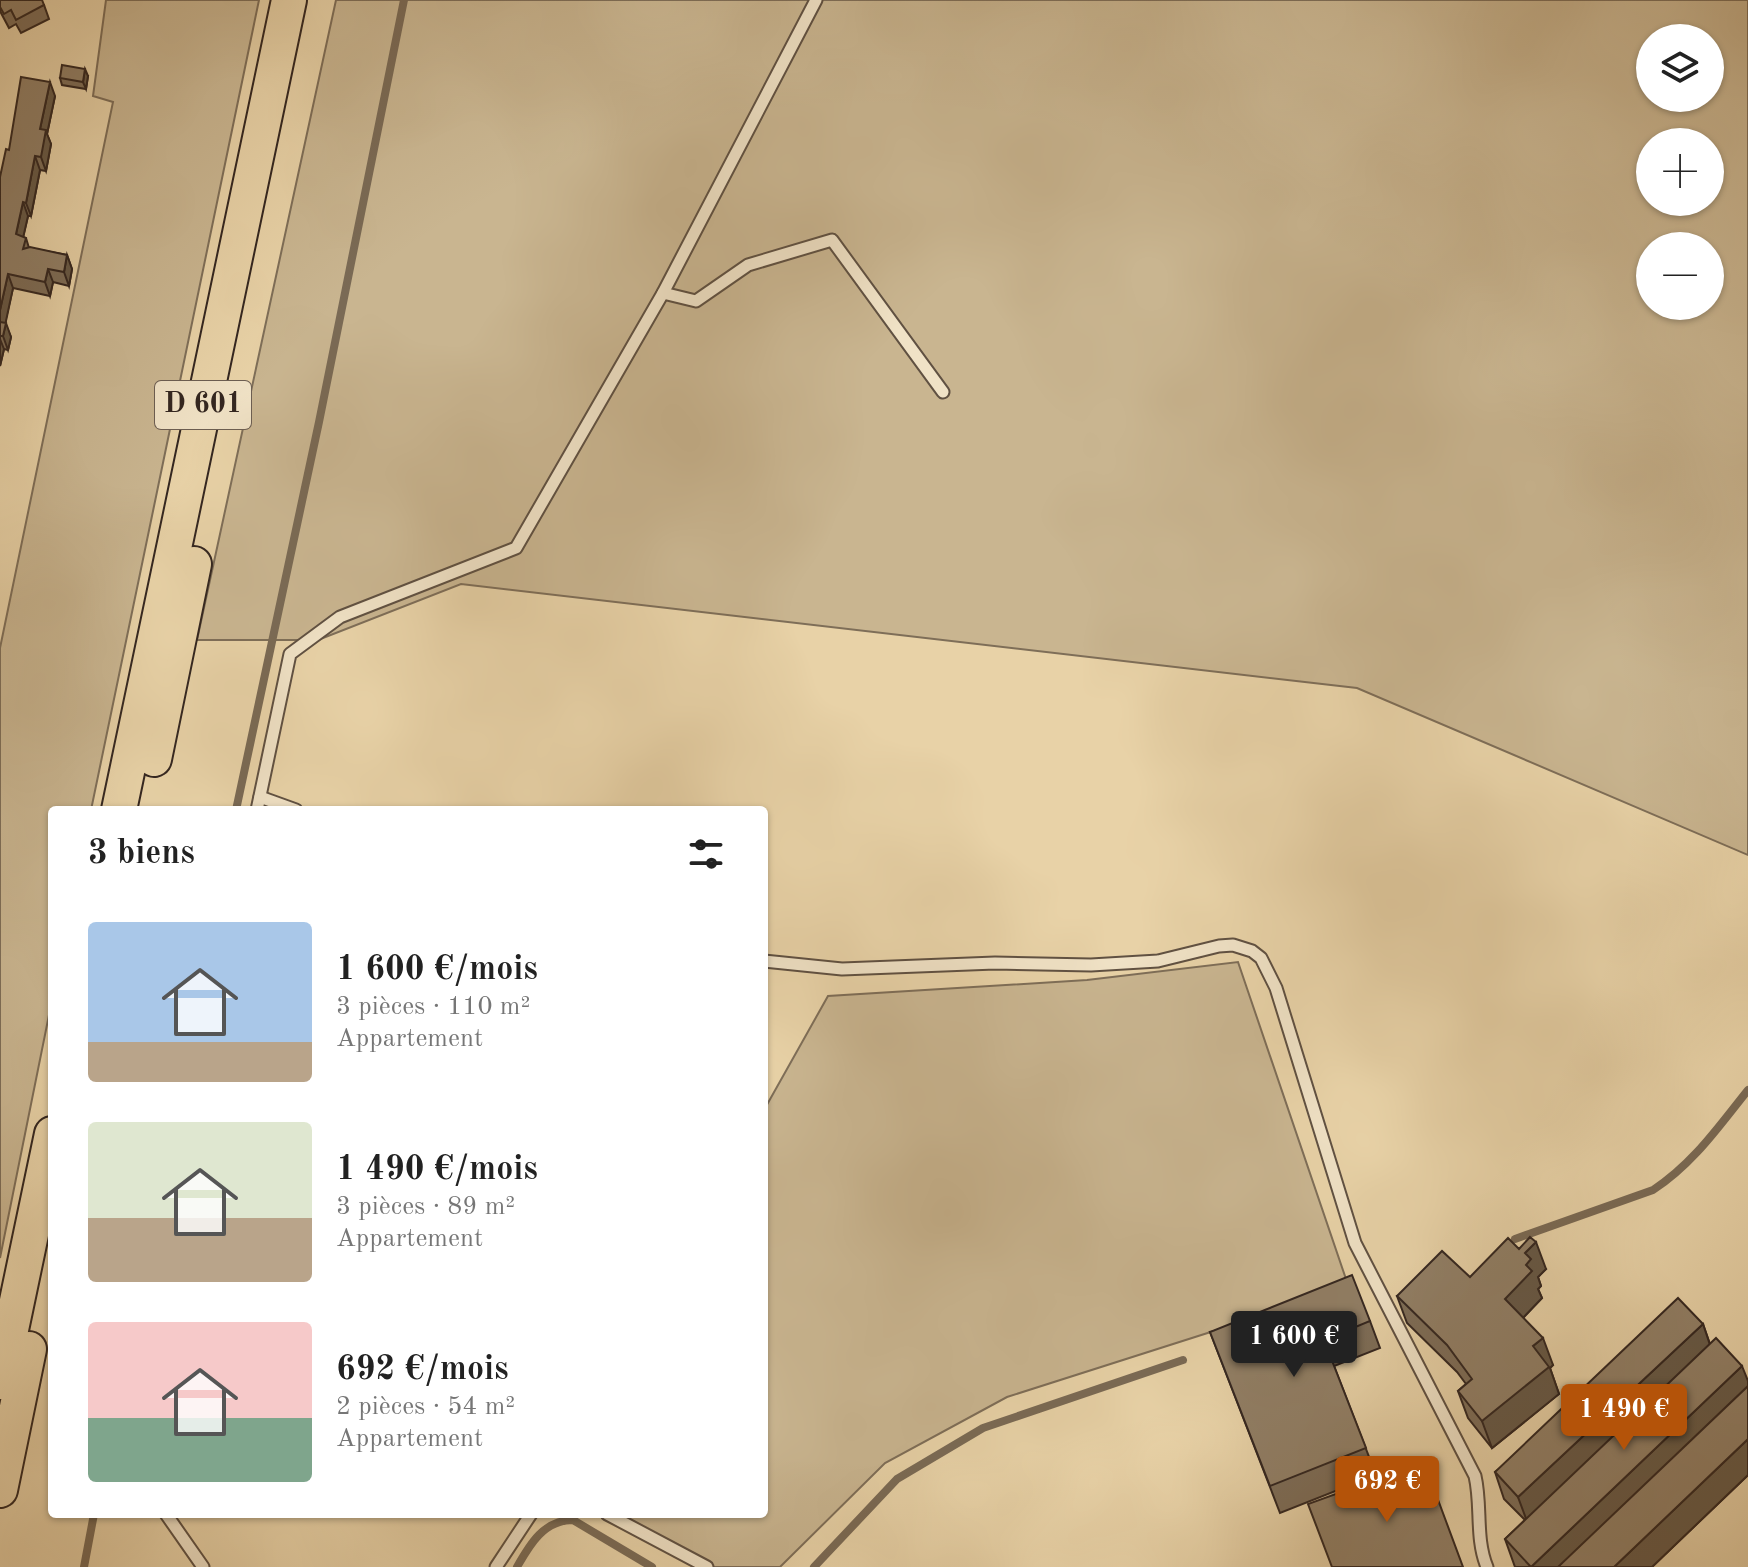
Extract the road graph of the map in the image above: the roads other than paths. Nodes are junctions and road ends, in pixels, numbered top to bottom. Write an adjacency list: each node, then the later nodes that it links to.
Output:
1 (289, 0): 7 (main road, D 601)
2 (312, 0): 8 (main road, D 601)
3 (816, 0): 4 (lane)
4 (663, 293): 5 (lane); 6 (lane)
5 (943, 392)
6 (260, 797): 9 (lane); 10 (lane)
7 (120, 806)
8 (144, 806)
9 (258, 806)
10 (285, 806)
11 (768, 961): 22 (lane)
12 (48, 1153): 14 (main road)
13 (48, 1261): 15 (main road)
14 (0, 1382)
15 (0, 1490)
16 (169, 1518): 19 (lane)
17 (528, 1518): 20 (lane)
18 (615, 1518): 21 (lane)
19 (203, 1567)
20 (496, 1567)
21 (707, 1567)
22 (1487, 1567)

